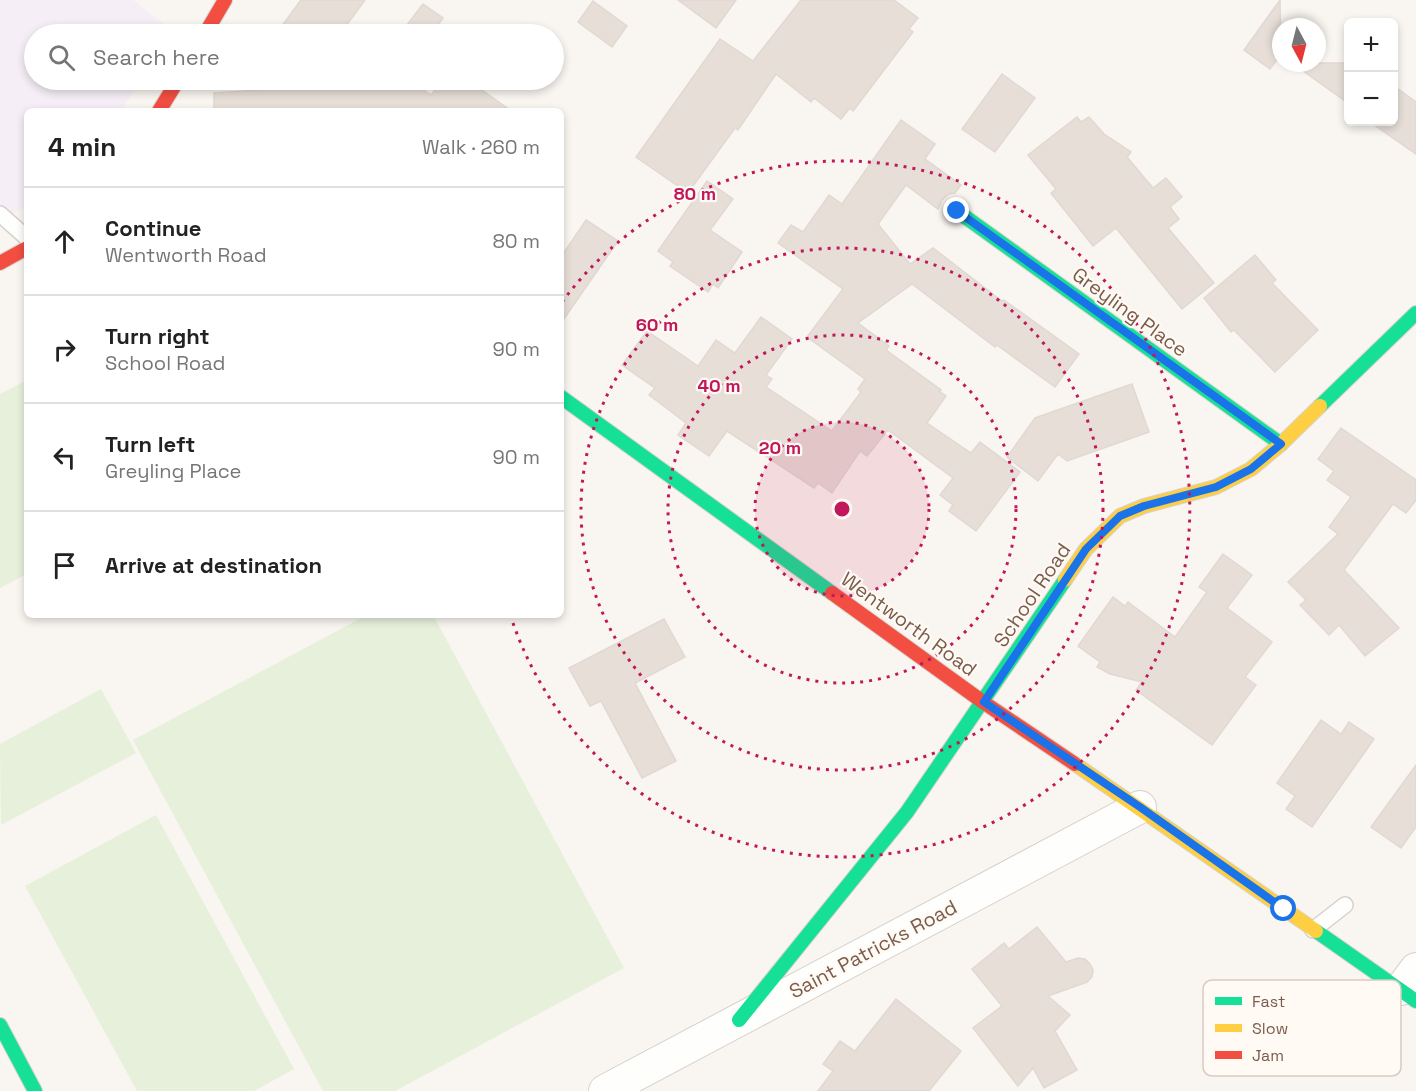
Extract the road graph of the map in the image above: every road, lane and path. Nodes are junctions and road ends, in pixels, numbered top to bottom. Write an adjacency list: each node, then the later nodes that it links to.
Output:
1 (225, 0): 2 (street)
2 (211, 24)
3 (172, 90): 4 (street)
4 (161, 108)
5 (957, 211): 12 (street, Greyling Place)
6 (0, 214): 7 (lane)
7 (24, 235)
8 (24, 250): 9 (street)
9 (0, 264)
10 (1416, 313): 12 (street, School Road)
11 (564, 400): 13 (street, Wentworth Road)
12 (1281, 444): 13 (street, School Road)
13 (984, 702): 14 (street, Wentworth Road); 18 (street, School Road)
14 (1140, 807): 16 (street, Wentworth Road); 18 (street, Saint Patricks Road)
15 (1345, 905): 16 (lane)
16 (1313, 930): 17 (street, Wentworth Road)
17 (1400, 980)
18 (739, 1020): 21 (street, Saint Patricks Road)
19 (0, 1025): 20 (street)
20 (35, 1091)
21 (605, 1091)

